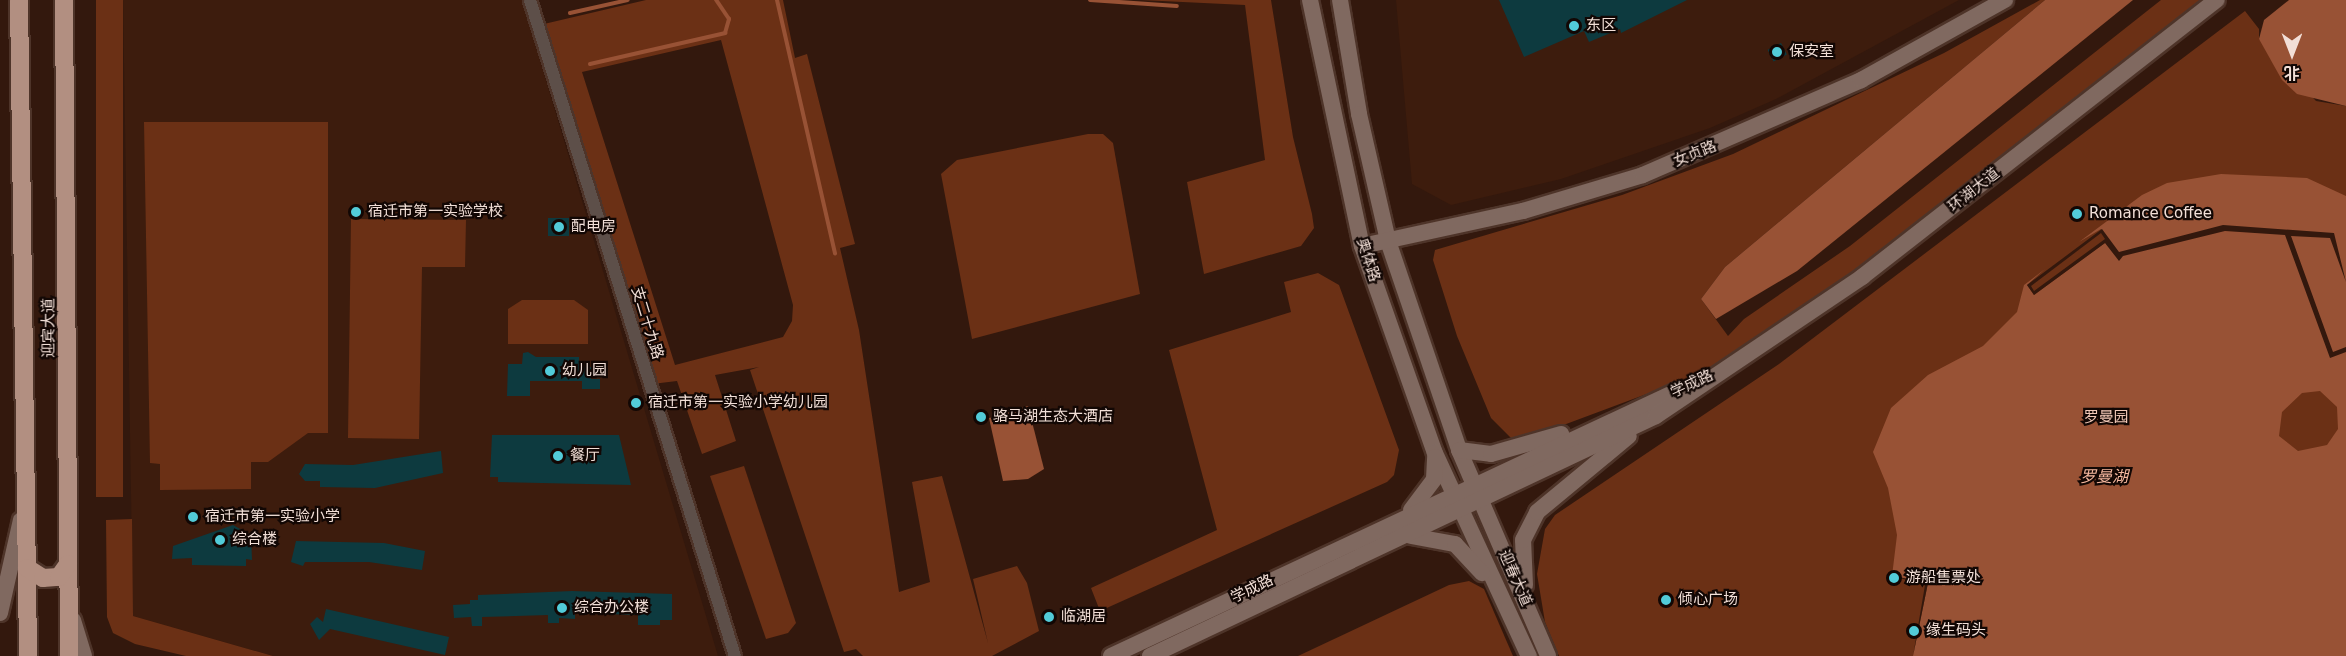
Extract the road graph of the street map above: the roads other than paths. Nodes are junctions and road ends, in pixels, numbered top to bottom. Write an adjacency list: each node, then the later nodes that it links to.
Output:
1 (19, 0): 14 (highway, 迎宾大道)
2 (64, 0): 21 (highway, 迎宾大道)
3 (530, 0): 30 (street, 支二十九路)
4 (1310, 0): 9 (main road, 奥体路)
5 (1340, 0): 8 (main road, 奥体路)
6 (2005, 0): 8 (main road, 女贞路)
7 (2217, 0): 10 (main road, 环湖大道)
8 (1388, 241): 9 (main road, 女贞路); 12 (main road, 奥体路)
9 (1362, 246): 13 (main road, 奥体路)
10 (1725, 369): 11 (main road, 学成路)
11 (1655, 408): 12 (main road); 15 (main road, 学成路); 17 (main road, 学成路); 25 (main road)
12 (1459, 450): 15 (main road, 奥体路)
13 (1435, 453): 16 (main road, 奥体路); 19 (main road)
14 (26, 483): 22 (highway, 迎宾大道); 24 (main road)
15 (1474, 485): 16 (main road, 学成路); 17 (main road, 奥体路)
16 (1453, 494): 18 (main road, 奥体路); 19 (main road, 学成路)
17 (1480, 501): 18 (main road, 学成路); 25 (main road, 迎春大道)
18 (1460, 511): 20 (main road, 学成路); 26 (main road, 迎春大道)
19 (1402, 517): 31 (main road, 学成路)
20 (1407, 536): 26 (main road); 32 (main road, 学成路)
21 (68, 564): 22 (highway); 23 (highway, 迎宾大道)
22 (27, 568): 27 (highway, 迎宾大道)
23 (69, 599): 28 (highway, 迎宾大道); 29 (main road)
24 (0, 613)
25 (1535, 623): 34 (main road, 迎春大道)
26 (1517, 628): 33 (main road, 迎春大道)
27 (28, 656)
28 (69, 656)
29 (84, 656)
30 (735, 656)
31 (1111, 656)
32 (1150, 656)
33 (1529, 656)
34 (1548, 656)

